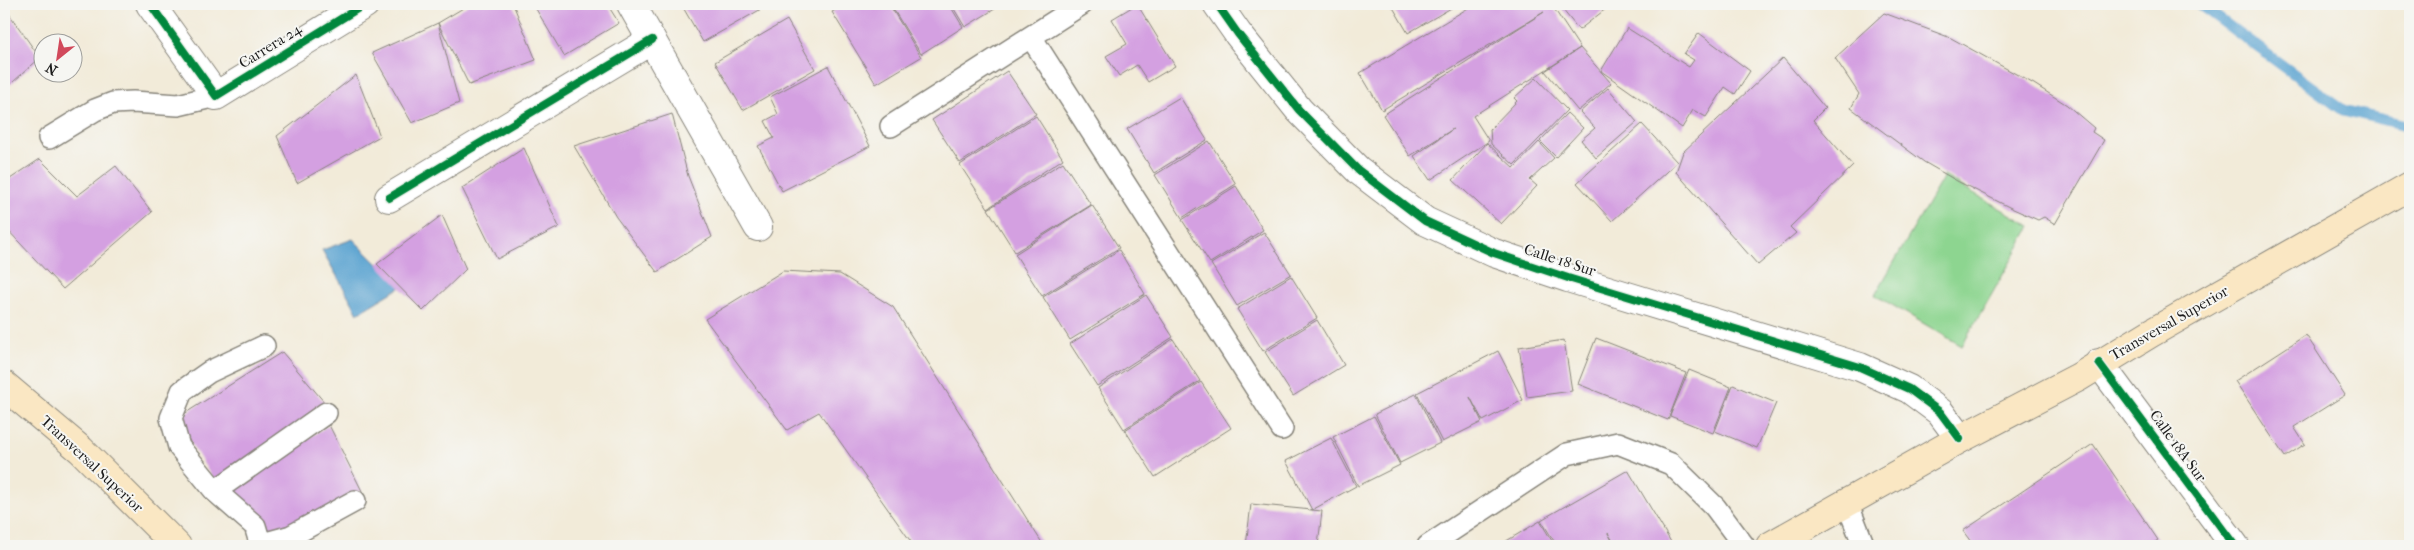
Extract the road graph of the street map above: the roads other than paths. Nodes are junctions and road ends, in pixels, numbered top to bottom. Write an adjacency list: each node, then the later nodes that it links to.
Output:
1 (150, 4): 8 (street)
2 (365, 4): 8 (street, Carrera 24)
3 (631, 4): 7 (street)
4 (1082, 4): 6 (lane)
5 (1217, 4): 19 (street, Calle 18 Sur)
6 (1031, 37): 9 (lane); 18 (lane)
7 (652, 40): 12 (street); 13 (street)
8 (216, 96): 10 (lane)
9 (891, 126)
10 (50, 138)
11 (2410, 186): 15 (main road, Transversal Superior)
12 (389, 198)
13 (758, 227)
14 (264, 346): 20 (lane)
15 (2099, 363): 19 (main road, Transversal Superior); 29 (street, Calle 18A Sur)
16 (4, 385): 24 (main road, Transversal Superior)
17 (326, 413): 20 (lane)
18 (1282, 430)
19 (1960, 439): 22 (main road, Transversal Superior)
20 (215, 491): 23 (lane)
21 (355, 502): 23 (lane)
22 (1847, 503): 27 (main road, Transversal Superior); 28 (lane)
23 (261, 545)
24 (177, 546)
25 (1428, 546): 26 (lane)
26 (1744, 546)
27 (1770, 546)
28 (1864, 546)
29 (2235, 546)

